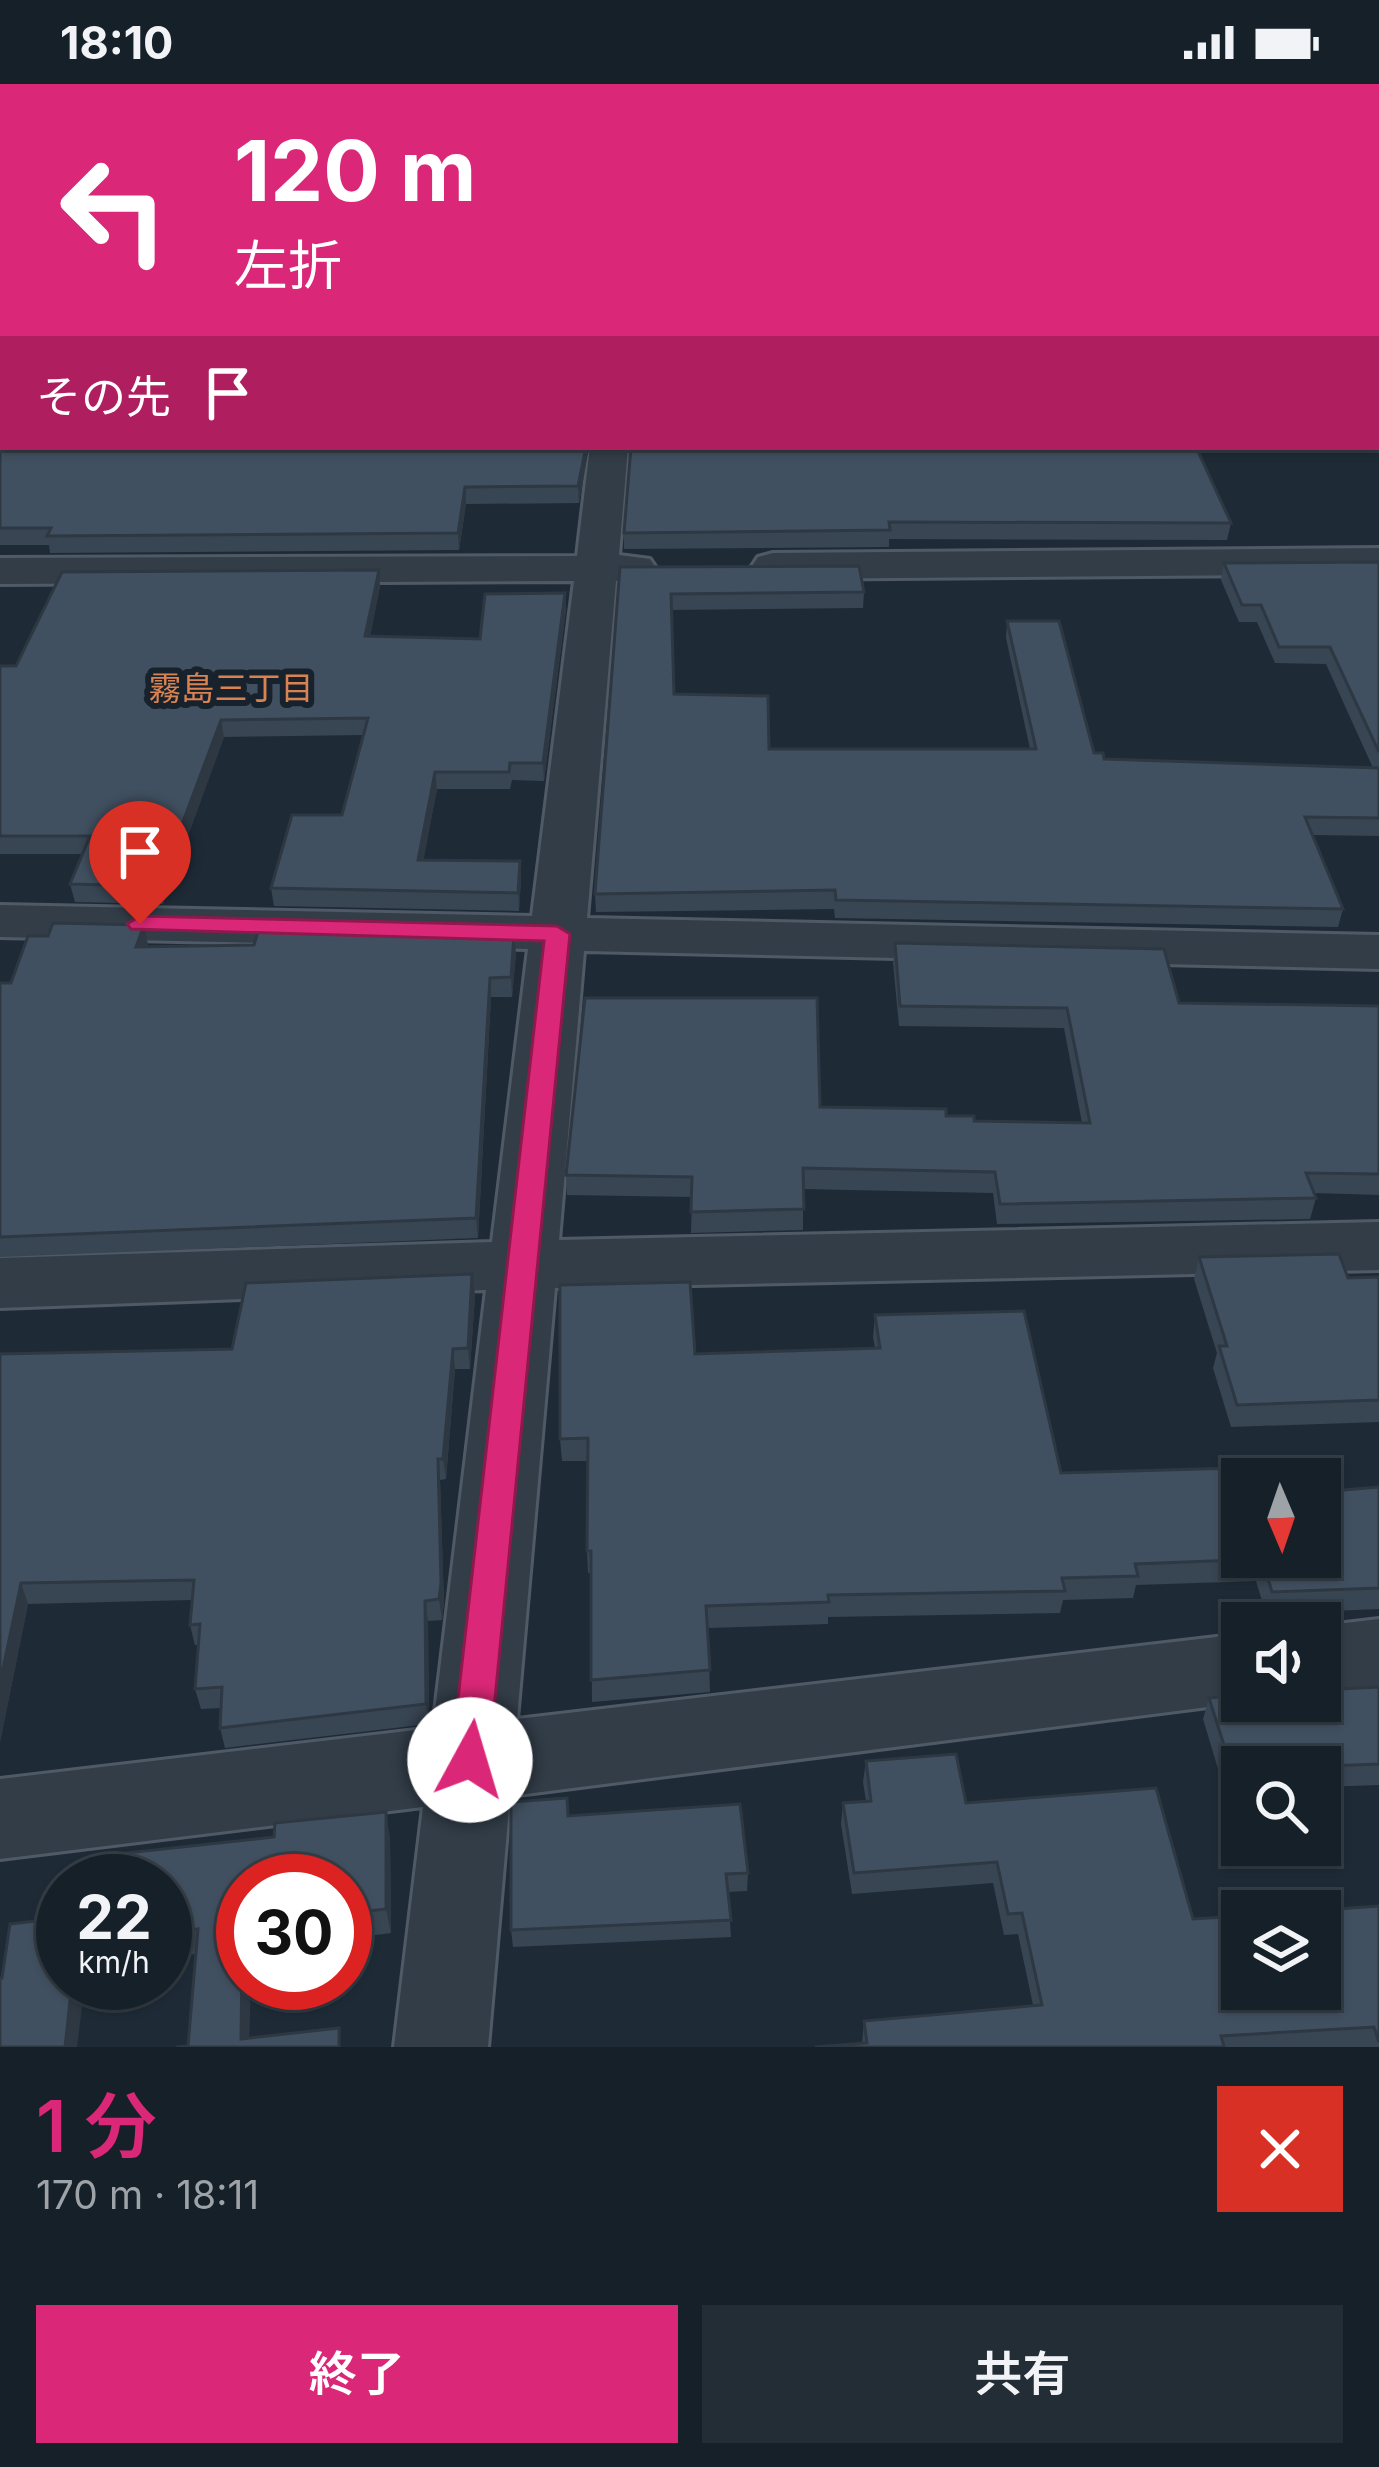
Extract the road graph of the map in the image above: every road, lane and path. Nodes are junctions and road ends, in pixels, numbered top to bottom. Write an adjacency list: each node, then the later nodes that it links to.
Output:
1 (608, 450): 5 (street)
2 (1379, 561): 4 (street)
3 (667, 567): 5 (street)
4 (739, 567)
5 (596, 568): 6 (street); 8 (street)
6 (0, 572)
7 (0, 921): 8 (street)
8 (557, 934): 9 (street); 11 (street)
9 (1379, 952)
10 (1379, 1246): 11 (street)
11 (520, 1265): 12 (street); 16 (street)
12 (0, 1283)
13 (1379, 1654): 14 (street)
14 (1341, 1659)
15 (1221, 1672): 16 (street)
16 (470, 1760): 17 (street); 18 (street)
17 (0, 1819)
18 (441, 2047)

